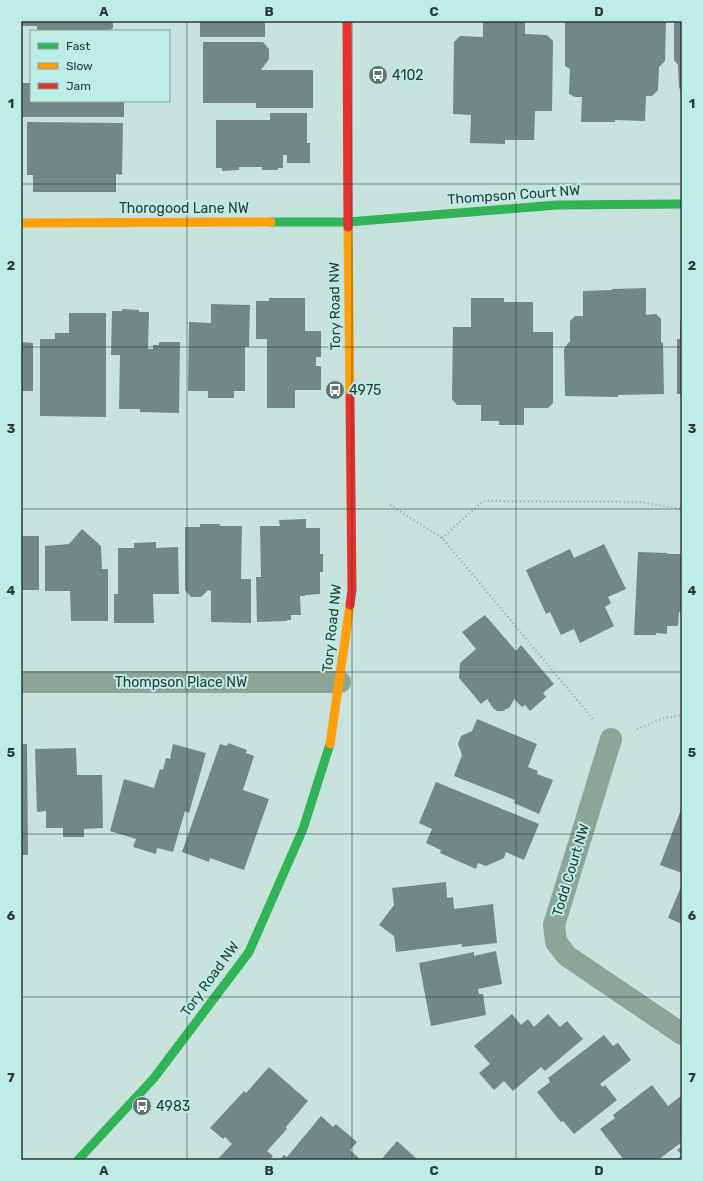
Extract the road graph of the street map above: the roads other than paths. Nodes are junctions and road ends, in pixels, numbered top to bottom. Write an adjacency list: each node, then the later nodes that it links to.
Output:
1 (347, 21): 4 (street, Tory Road NW)
2 (682, 204): 4 (street, Thompson Court NW)
3 (21, 222): 4 (street, Thorogood Lane NW)
4 (348, 222): 6 (street, Tory Road NW)
5 (21, 682): 6 (street, Thompson Place NW)
6 (340, 682): 9 (street, Tory Road NW)
7 (611, 739): 8 (street, Todd Court NW)
8 (682, 1034)
9 (78, 1160)

